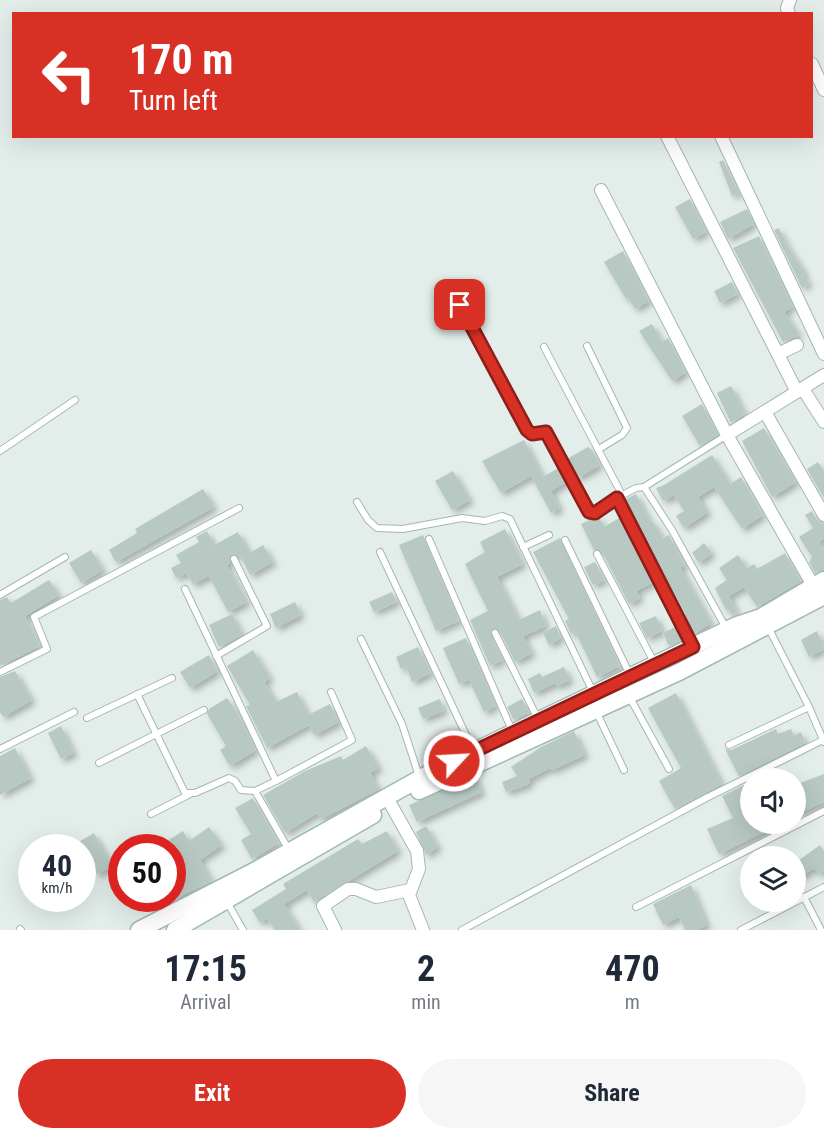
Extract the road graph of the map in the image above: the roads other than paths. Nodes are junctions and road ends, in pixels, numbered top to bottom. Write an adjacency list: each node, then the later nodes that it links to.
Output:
1 (813, 66): 2 (street)
2 (824, 90)
3 (668, 138): 10 (street)
4 (722, 138): 11 (street)
5 (601, 190): 17 (street)
6 (449, 284): 21 (lane)
7 (797, 345): 10 (street)
8 (587, 346): 18 (lane)
9 (544, 347): 18 (lane)
10 (778, 354): 13 (street)
11 (824, 354)
12 (824, 375): 13 (street)
13 (800, 390): 15 (street); 16 (street)
14 (75, 400): 19 (lane)
15 (765, 412): 17 (street); 24 (street)
16 (824, 422)
17 (727, 435): 20 (lane); 33 (street)
18 (599, 449): 21 (lane)
19 (0, 451)
20 (644, 487): 21 (lane); 37 (lane)
21 (617, 498): 40 (lane)
22 (357, 501): 28 (lane)
23 (239, 508): 43 (lane)
24 (824, 515)
25 (549, 535): 28 (lane)
26 (429, 539): 54 (lane)
27 (565, 540): 45 (lane)
28 (524, 547): 48 (lane)
29 (380, 552): 59 (lane)
30 (597, 554): 42 (lane)
31 (65, 557): 35 (lane)
32 (234, 559): 41 (lane)
33 (821, 588): 36 (main road)
34 (185, 589): 41 (lane)
35 (0, 595)
36 (764, 622): 37 (main road); 45 (main road); 49 (lane)
37 (727, 630): 40 (main road)
38 (495, 633): 53 (lane)
39 (361, 639): 63 (lane)
40 (693, 647): 42 (main road)
41 (216, 656): 64 (lane)
42 (655, 665): 45 (main road)
43 (0, 672)
44 (172, 678): 47 (lane)
45 (630, 685): 48 (main road); 61 (lane)
46 (331, 692): 64 (lane)
47 (137, 694): 52 (lane); 55 (lane)
48 (595, 702): 53 (main road); 62 (lane); 67 (main road)
49 (809, 707): 56 (lane); 57 (lane)
50 (204, 710): 55 (lane)
51 (74, 712): 58 (lane)
52 (87, 718)
53 (539, 721): 54 (main road)
54 (513, 733): 59 (main road)
55 (156, 734): 60 (lane); 66 (lane)
56 (824, 741): 83 (lane)
57 (729, 745)
58 (0, 749)
59 (473, 752): 63 (main road)
60 (99, 764)
61 (669, 769)
62 (624, 770)
63 (420, 778): 67 (main road)
64 (276, 781): 65 (lane)
65 (255, 791): 66 (lane); 70 (lane)
66 (190, 794): 69 (lane)
67 (388, 800): 70 (main road); 72 (street)
68 (824, 811): 76 (lane)
69 (152, 814)
70 (292, 856): 74 (main road); 78 (main road)
71 (824, 887): 73 (lane)
72 (411, 890): 81 (street); 82 (street)
73 (806, 896)
74 (226, 901): 79 (main road); 80 (lane)
75 (806, 901): 85 (lane)
76 (636, 907)
77 (775, 912): 84 (lane)
78 (139, 930)
79 (175, 930)
80 (243, 930)
81 (335, 930)
82 (423, 930)
83 (462, 930)
84 (741, 930)
85 (821, 930)

